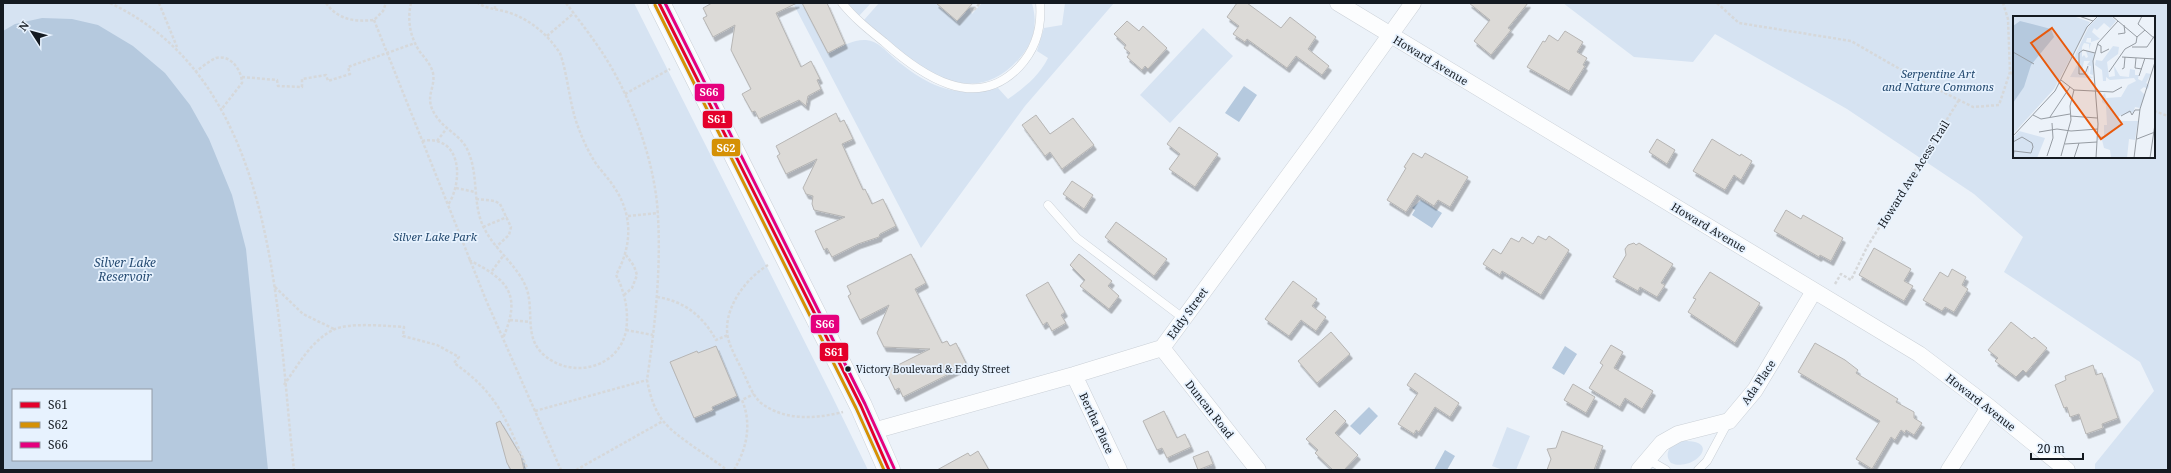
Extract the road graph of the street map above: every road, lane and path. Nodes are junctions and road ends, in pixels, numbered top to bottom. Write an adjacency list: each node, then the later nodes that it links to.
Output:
1 (110, 3): 24 (path)
2 (159, 3): 24 (path)
3 (326, 3): 20 (path)
4 (386, 3): 20 (path)
5 (411, 3): 23 (path)
6 (478, 3): 17 (path)
7 (495, 3): 17 (path)
8 (566, 3): 19 (path)
9 (659, 3): 77 (main road)
10 (842, 3): 12 (lane)
11 (980, 3): 18 (path)
12 (1040, 3)
13 (1338, 3): 21 (street, Howard Avenue)
14 (1413, 3): 21 (street, Eddy Street)
15 (1717, 3): 32 (path)
16 (2003, 3): 28 (path)
17 (495, 9): 22 (path)
18 (974, 10)
19 (574, 14): 22 (path); 31 (path)
20 (374, 20): 25 (path)
21 (1390, 35): 56 (street, Howard Avenue); 59 (street, Eddy Street)
22 (547, 36): 46 (path)
23 (415, 43): 25 (path); 36 (path)
24 (177, 48): 27 (path)
25 (387, 54): 30 (path); 37 (path)
26 (670, 69): 31 (path)
27 (195, 72): 30 (path); 33 (path)
28 (2010, 72): 29 (path); 32 (path)
29 (2013, 74)
30 (242, 77): 33 (path)
31 (625, 94): 44 (path)
32 (1959, 100): 55 (path, Howard Ave Acess Trail)
33 (221, 110): 54 (path)
34 (2155, 111): 35 (path)
35 (2168, 116)
36 (447, 128): 38 (path); 40 (path)
37 (422, 141): 38 (path); 43 (path)
38 (437, 141): 39 (path)
39 (456, 188): 40 (path); 43 (path)
40 (476, 192): 41 (path)
41 (476, 199): 45 (path); 47 (path)
42 (1048, 204): 59 (lane)
43 (448, 205): 51 (path)
44 (658, 213): 46 (path); 58 (path)
45 (507, 216): 47 (path); 48 (path)
46 (628, 216): 49 (path)
47 (483, 227): 48 (path)
48 (496, 247): 50 (path)
49 (626, 255): 57 (path); 57 (path)
50 (503, 256): 53 (path); 61 (path)
51 (469, 260): 53 (path); 66 (path)
52 (769, 265): 65 (path)
53 (492, 271): 60 (path)
54 (275, 287): 62 (path); 70 (path)
55 (1833, 288)
56 (1814, 290): 72 (street, Howard Avenue); 76 (street, Ada Place)
57 (624, 295): 63 (path)
58 (657, 297): 64 (path); 65 (path)
59 (1183, 318): 67 (street, Eddy Street)
60 (510, 320): 61 (path); 66 (path)
61 (530, 322): 63 (path)
62 (334, 329): 70 (path); 80 (path)
63 (626, 330): 64 (path)
64 (653, 335): 69 (path)
65 (728, 335): 71 (path)
66 (502, 338): 73 (path)
67 (1162, 348): 68 (street, Eddy Street); 87 (street, Duncan Road)
68 (1074, 375): 77 (street, Eddy Street); 86 (street, Bertha Place)
69 (647, 380): 73 (path); 75 (path)
70 (284, 385): 79 (path)
71 (754, 394): 74 (path); 84 (path)
72 (1989, 407): 90 (street); 91 (street, Howard Avenue)
73 (535, 411): 81 (path)
74 (843, 412)
75 (663, 421): 82 (path); 83 (path)
76 (1729, 421): 78 (street); 89 (lane)
77 (873, 431): 85 (main road)
78 (1643, 464): 88 (lane)
79 (294, 470)
80 (528, 470)
81 (561, 470)
82 (576, 470)
83 (727, 470)
84 (734, 470)
85 (889, 470)
86 (1119, 470)
87 (1258, 470)
88 (1666, 470)
89 (1698, 470)
90 (1948, 470)
91 (2067, 470)

